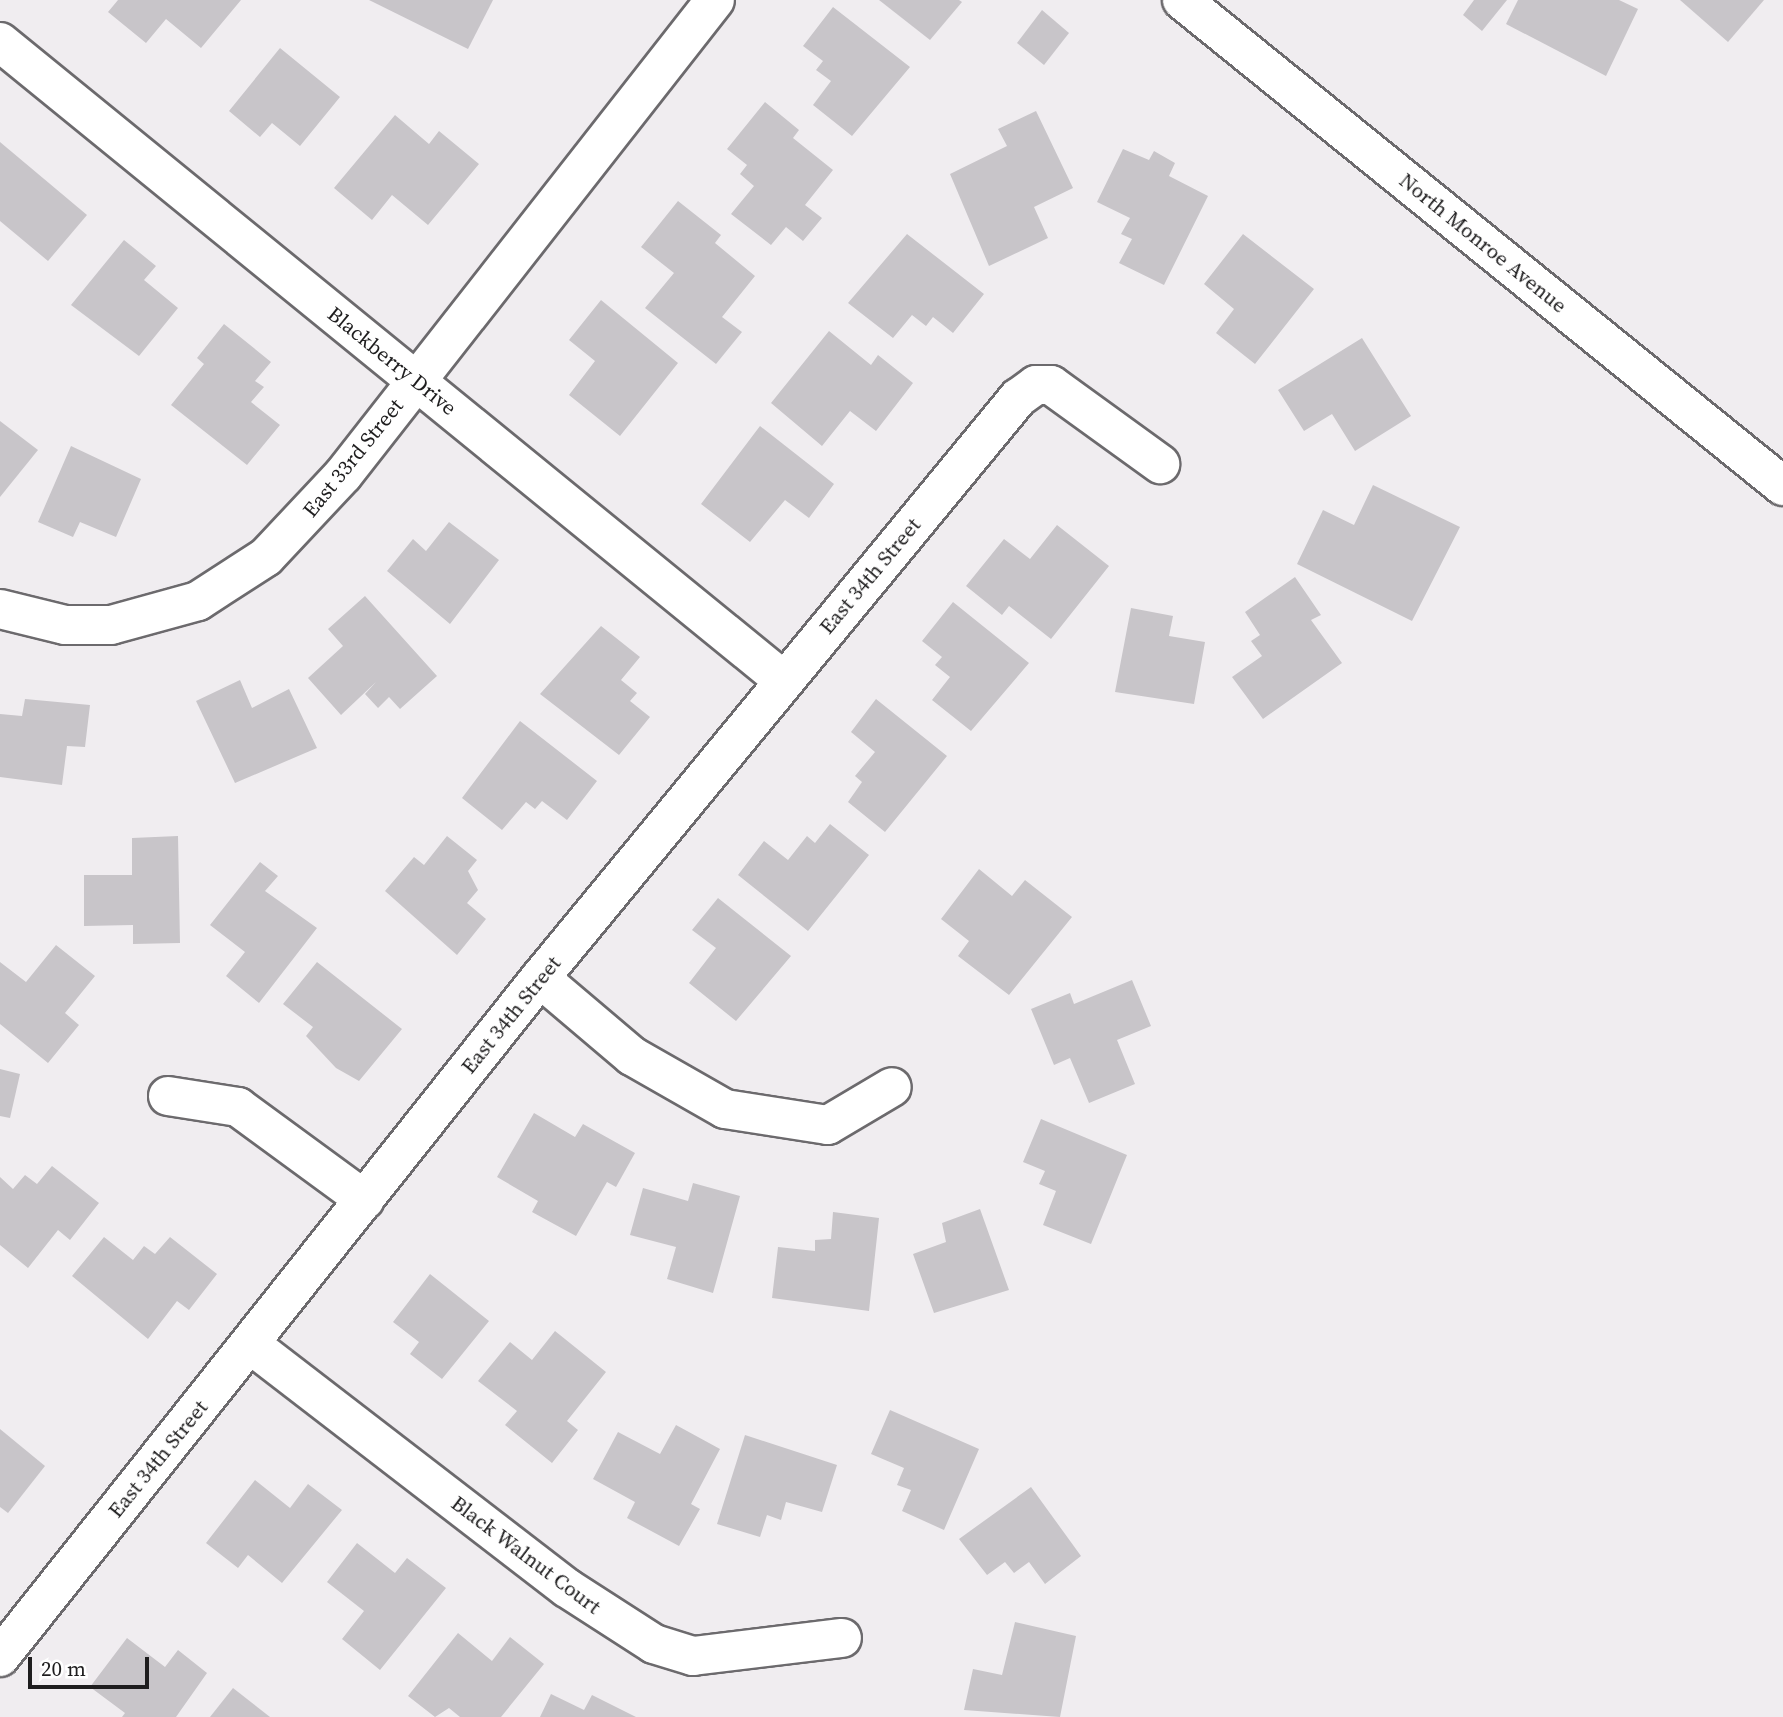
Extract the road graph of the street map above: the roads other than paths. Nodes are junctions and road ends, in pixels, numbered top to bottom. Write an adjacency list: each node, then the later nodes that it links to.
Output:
1 (715, 0): 4 (street, East 33rd Street)
2 (1182, 0): 6 (street, North Monroe Avenue)
3 (0, 42): 4 (street, Blackberry Drive)
4 (415, 379): 7 (street, East 33rd Street); 8 (street, Blackberry Drive)
5 (1160, 464): 8 (street, East 34th Street)
6 (1783, 486)
7 (0, 609)
8 (783, 680): 9 (street, East 34th Street)
9 (540, 978): 10 (street); 12 (street, East 34th Street)
10 (892, 1087)
11 (168, 1096): 12 (street)
12 (365, 1200): 13 (street, East 34th Street)
13 (250, 1344): 14 (street, Black Walnut Court); 15 (street, East 34th Street)
14 (842, 1638)
15 (0, 1657)

